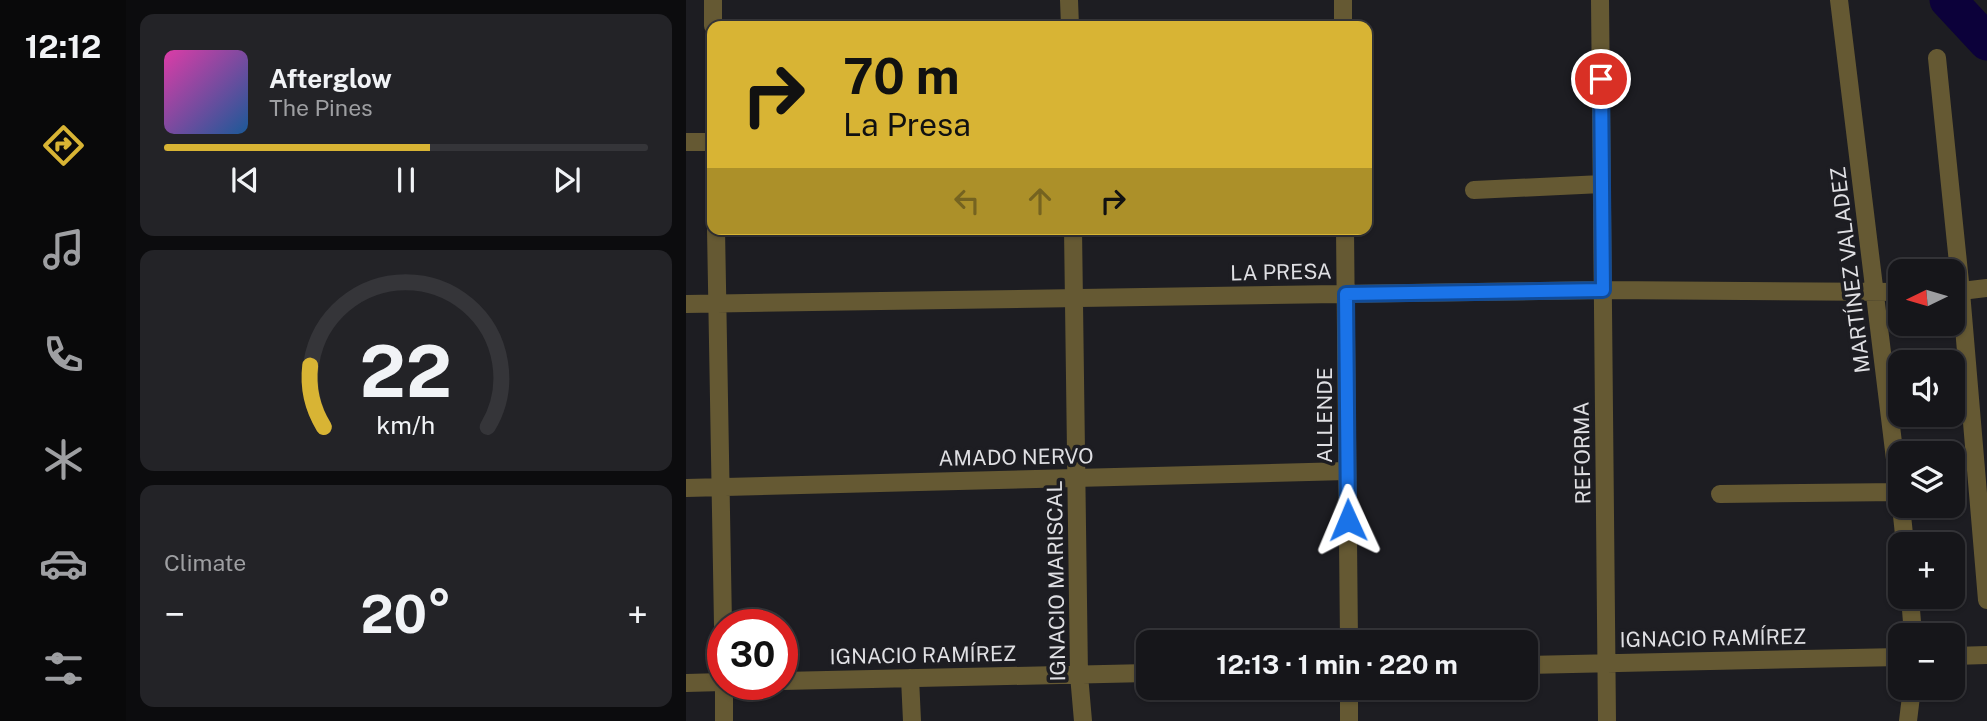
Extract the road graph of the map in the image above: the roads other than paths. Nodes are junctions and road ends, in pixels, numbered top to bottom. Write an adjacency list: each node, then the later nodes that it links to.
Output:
1 (713, 0): 6 (street)
2 (1069, 0): 7 (street)
3 (1343, 0): 8 (street)
4 (1600, 0): 12 (street, REFORMA)
5 (1839, 0): 21 (street, MARTÍNEZ VALADEZ)
6 (713, 21)
7 (1070, 21)
8 (1343, 21)
9 (1937, 58): 17 (street)
10 (686, 142): 11 (street)
11 (707, 142)
12 (1602, 184): 13 (street); 19 (street, REFORMA)
13 (1474, 190)
14 (716, 235): 25 (street)
15 (1073, 235): 24 (street, IGNACIO MARISCAL)
16 (1345, 235): 23 (street, ALLENDE)
17 (1954, 259)
18 (1987, 288): 20 (street)
19 (1603, 290): 21 (street, LA PRESA); 23 (street, LA PRESA); 41 (street, REFORMA)
20 (1965, 291)
21 (1877, 293): 22 (street, LA PRESA); 28 (street, MARTÍNEZ VALADEZ)
22 (1888, 293)
23 (1346, 294): 24 (street, LA PRESA); 29 (street, ALLENDE)
24 (1074, 298): 25 (street, LA PRESA); 30 (street, IGNACIO MARISCAL)
25 (718, 303): 26 (street, LA PRESA); 31 (street)
26 (686, 304)
27 (1961, 336): 35 (street)
28 (1894, 441)
29 (1347, 471): 30 (street, AMADO NERVO); 37 (street, ALLENDE)
30 (1076, 478): 31 (street, AMADO NERVO); 44 (street, IGNACIO MARISCAL)
31 (720, 487): 32 (street, AMADO NERVO); 36 (street)
32 (686, 488)
33 (1888, 492): 34 (street)
34 (1720, 494)
35 (1987, 600)
36 (723, 609)
37 (1349, 630)
38 (1987, 655): 39 (street)
39 (1965, 656)
40 (1888, 657): 41 (street, IGNACIO RAMÍREZ)
41 (1607, 663): 42 (street, IGNACIO RAMÍREZ); 56 (street, REFORMA)
42 (1538, 665)
43 (1136, 673): 44 (street, IGNACIO RAMÍREZ)
44 (1079, 674): 45 (street, IGNACIO RAMÍREZ); 54 (street, IGNACIO MARISCAL)
45 (910, 678): 46 (street, IGNACIO RAMÍREZ); 53 (street)
46 (798, 681)
47 (686, 683): 48 (street)
48 (707, 683)
49 (723, 700): 52 (street)
50 (1349, 700): 55 (street)
51 (1911, 700): 57 (street)
52 (724, 721)
53 (912, 721)
54 (1083, 721)
55 (1349, 721)
56 (1607, 721)
57 (1908, 721)

